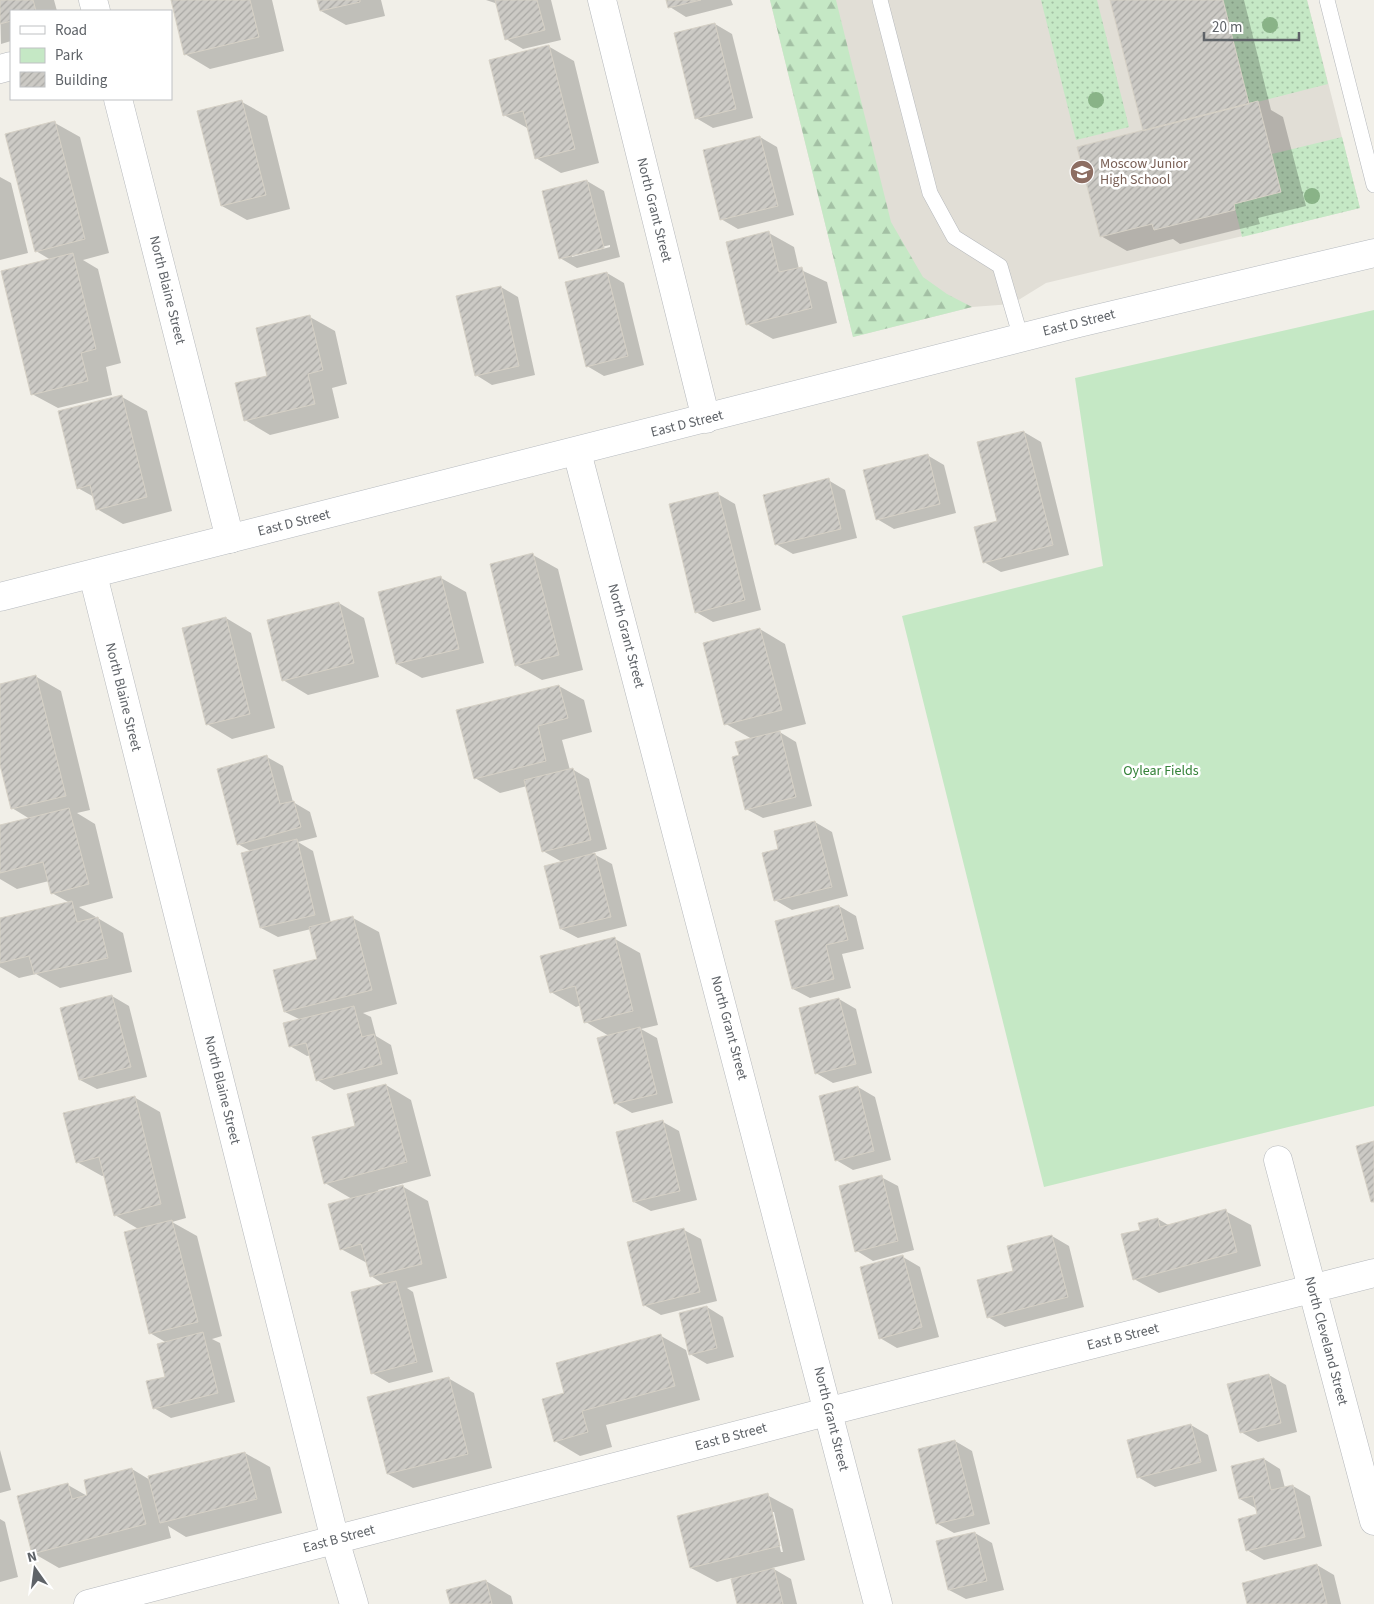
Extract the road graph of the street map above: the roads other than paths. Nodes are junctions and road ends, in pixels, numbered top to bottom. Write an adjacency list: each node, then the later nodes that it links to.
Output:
1 (602, 0): 8 (street, North Grant Street)
2 (880, 0): 7 (lane)
3 (1327, 0): 5 (lane)
4 (118, 100): 10 (street, North Blaine Street)
5 (1374, 185)
6 (1374, 253): 7 (street, East D Street)
7 (1021, 338): 8 (street, East D Street)
8 (706, 419): 9 (street, East D Street)
9 (577, 452): 10 (street, East D Street); 16 (street, North Grant Street)
10 (230, 539): 11 (street, East D Street)
11 (93, 575): 12 (street, East D Street); 18 (street, North Blaine Street)
12 (0, 597)
13 (1278, 1160): 15 (street, North Cleveland Street)
14 (1374, 1273): 15 (street, East B Street)
15 (1313, 1289): 16 (street, East B Street); 17 (street, North Cleveland Street)
16 (830, 1411): 18 (street, East B Street); 21 (street, North Grant Street)
17 (1374, 1521)
18 (335, 1540): 19 (street, East B Street); 20 (street, North Blaine Street)
19 (88, 1604)
20 (354, 1604)
21 (878, 1604)

